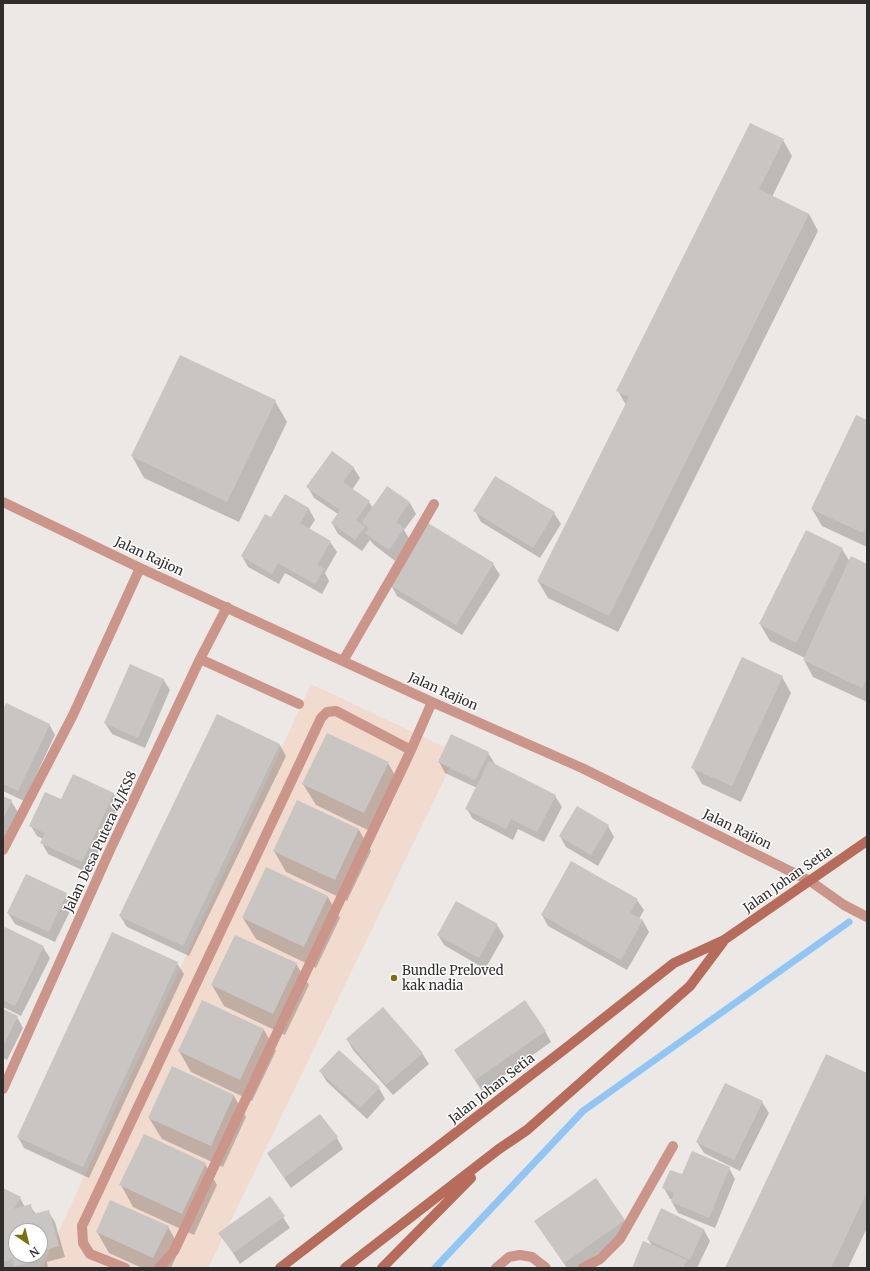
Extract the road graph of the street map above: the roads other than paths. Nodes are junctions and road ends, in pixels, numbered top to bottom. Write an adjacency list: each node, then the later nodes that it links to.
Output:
1 (3, 502): 3 (street, Jalan Rajion)
2 (434, 504): 6 (street)
3 (140, 568): 4 (street, Jalan Rajion); 11 (street)
4 (227, 607): 5 (street, Jalan Desa Putera 41/KS8); 6 (street, Jalan Rajion)
5 (200, 659): 8 (street); 15 (street, Jalan Desa Putera 41/KS8)
6 (343, 661): 7 (street, Jalan Rajion)
7 (432, 702): 9 (street); 12 (street, Jalan Rajion)
8 (299, 704)
9 (411, 750): 18 (street); 19 (street)
10 (867, 841): 12 (main road, Jalan Johan Setia)
11 (3, 850)
12 (810, 881): 13 (street, Jalan Rajion); 14 (main road, Jalan Johan Setia)
13 (867, 917)
14 (724, 940): 17 (main road, Jalan Johan Setia); 20 (main road, Jalan Johan Setia)
15 (3, 1089)
16 (673, 1146): 25 (street)
17 (499, 1149): 21 (main road, Jalan Johan Setia); 22 (main road)
18 (125, 1268)
19 (159, 1268)
20 (280, 1268)
21 (345, 1268)
22 (382, 1268)
23 (496, 1268): 24 (street)
24 (546, 1268)
25 (583, 1268)

